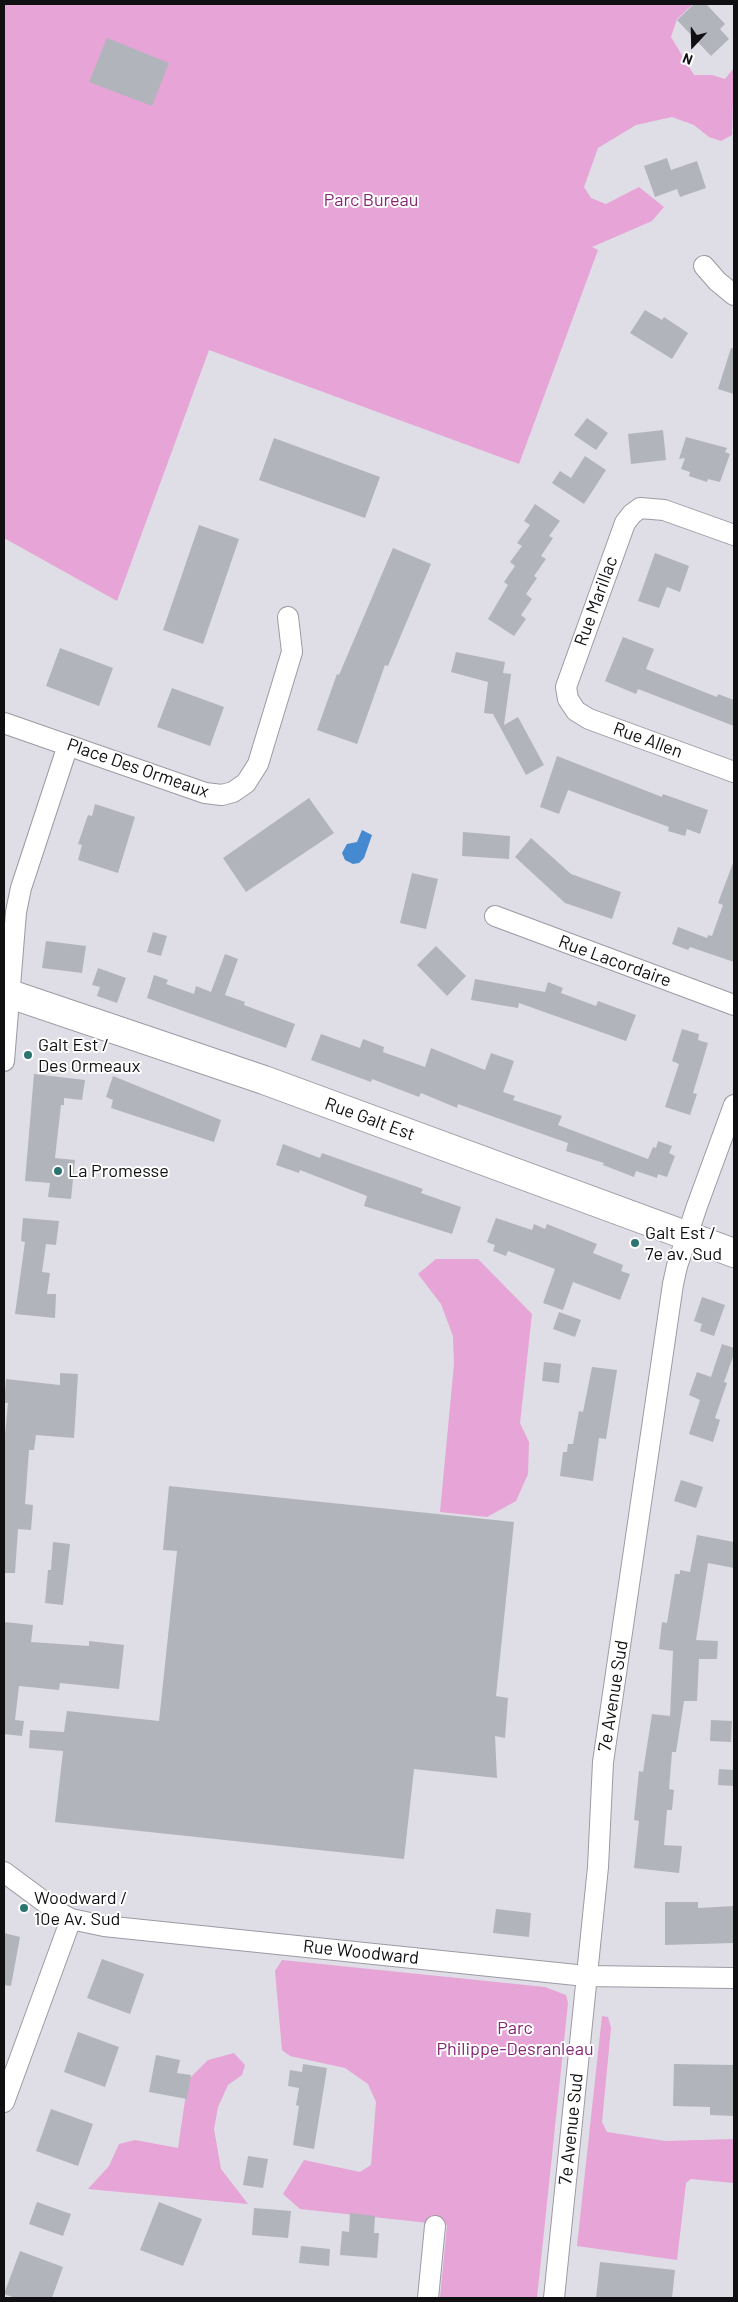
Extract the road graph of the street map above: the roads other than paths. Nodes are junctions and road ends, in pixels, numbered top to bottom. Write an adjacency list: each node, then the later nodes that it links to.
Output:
1 (704, 266): 2 (street)
2 (734, 295)
3 (734, 535): 5 (street, Rue Marillac)
4 (288, 617): 7 (street, Place Des Ormeaux)
5 (568, 699): 8 (street, Rue Allen)
6 (4, 723): 7 (street, Place Des Ormeaux)
7 (68, 745): 10 (street)
8 (734, 772)
9 (495, 916): 11 (street, Rue Lacordaire)
10 (7, 993): 12 (street); 14 (main road, Rue Galt Est)
11 (734, 1005)
12 (4, 1061)
13 (734, 1105): 14 (street, 7e Avenue Sud)
14 (687, 1236): 15 (main road, Rue Galt Est); 18 (street, 7e Avenue Sud)
15 (734, 1253)
16 (4, 1872): 17 (street, Rue Woodward)
17 (71, 1919): 18 (street, Rue Woodward); 20 (street)
18 (586, 1976): 19 (street, Rue Woodward); 23 (street, 7e Avenue Sud)
19 (734, 1978)
20 (4, 2102)
21 (435, 2226): 22 (street)
22 (428, 2298)
23 (554, 2298)

